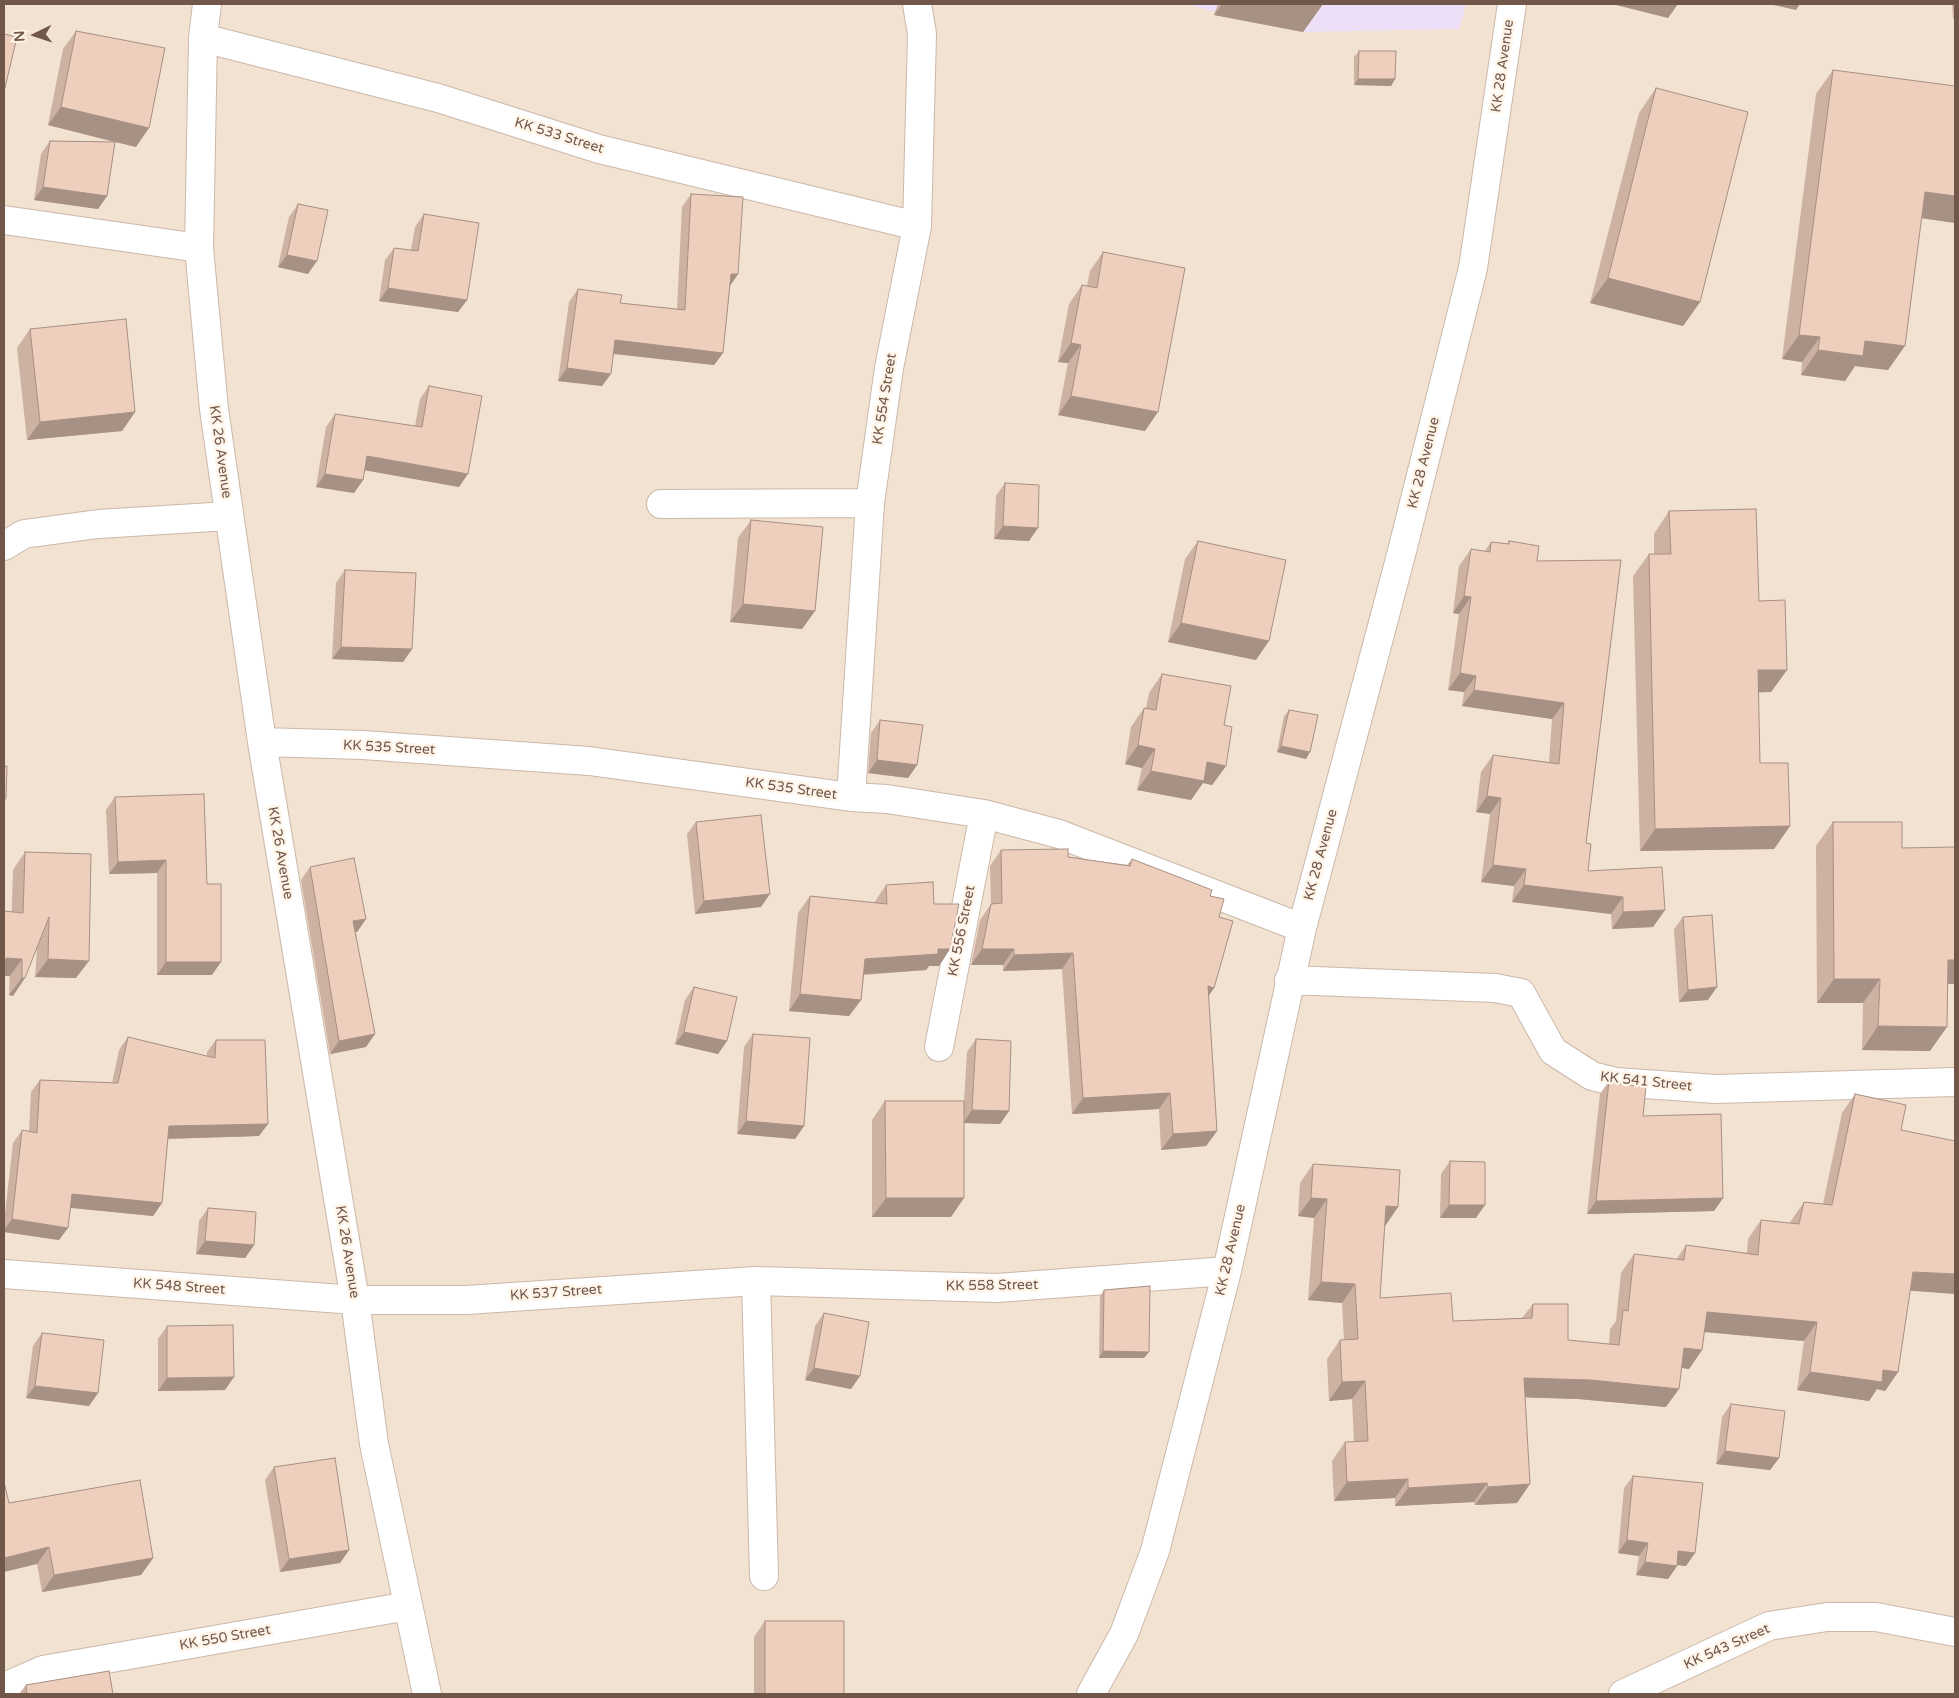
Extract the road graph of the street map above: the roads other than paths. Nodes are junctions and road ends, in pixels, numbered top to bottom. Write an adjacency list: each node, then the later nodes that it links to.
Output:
1 (207, 4): 4 (street, KK 26 Avenue)
2 (917, 4): 6 (street, KK 554 Street)
3 (1512, 4): 15 (street, KK 28 Avenue)
4 (203, 38): 6 (street, KK 533 Street); 7 (street, KK 26 Avenue)
5 (4, 220): 7 (street)
6 (917, 226): 8 (street, KK 554 Street)
7 (199, 248): 10 (street, KK 26 Avenue)
8 (870, 503): 9 (street); 13 (street, KK 554 Street)
9 (661, 504)
10 (229, 516): 11 (street); 12 (street, KK 26 Avenue)
11 (4, 546)
12 (262, 742): 13 (street, KK 535 Street); 22 (street, KK 26 Avenue)
13 (851, 796): 14 (street, KK 535 Street)
14 (984, 814): 15 (street, KK 535 Street); 17 (street, KK 556 Street)
15 (1302, 928): 16 (street, KK 28 Avenue)
16 (1289, 980): 18 (street, KK 541 Street); 19 (street, KK 28 Avenue)
17 (939, 1047)
18 (1955, 1082)
19 (1227, 1271): 21 (street, KK 558 Street); 28 (street, KK 28 Avenue)
20 (4, 1274): 22 (street, KK 548 Street)
21 (756, 1281): 22 (street, KK 537 Street); 23 (street)
22 (355, 1300): 24 (street, KK 26 Avenue)
23 (764, 1576)
24 (408, 1606): 26 (street, KK 550 Street); 27 (street, KK 26 Avenue)
25 (1955, 1632): 29 (street, KK 543 Street)
26 (4, 1687)
27 (427, 1694)
28 (1091, 1694)
29 (1623, 1694)

